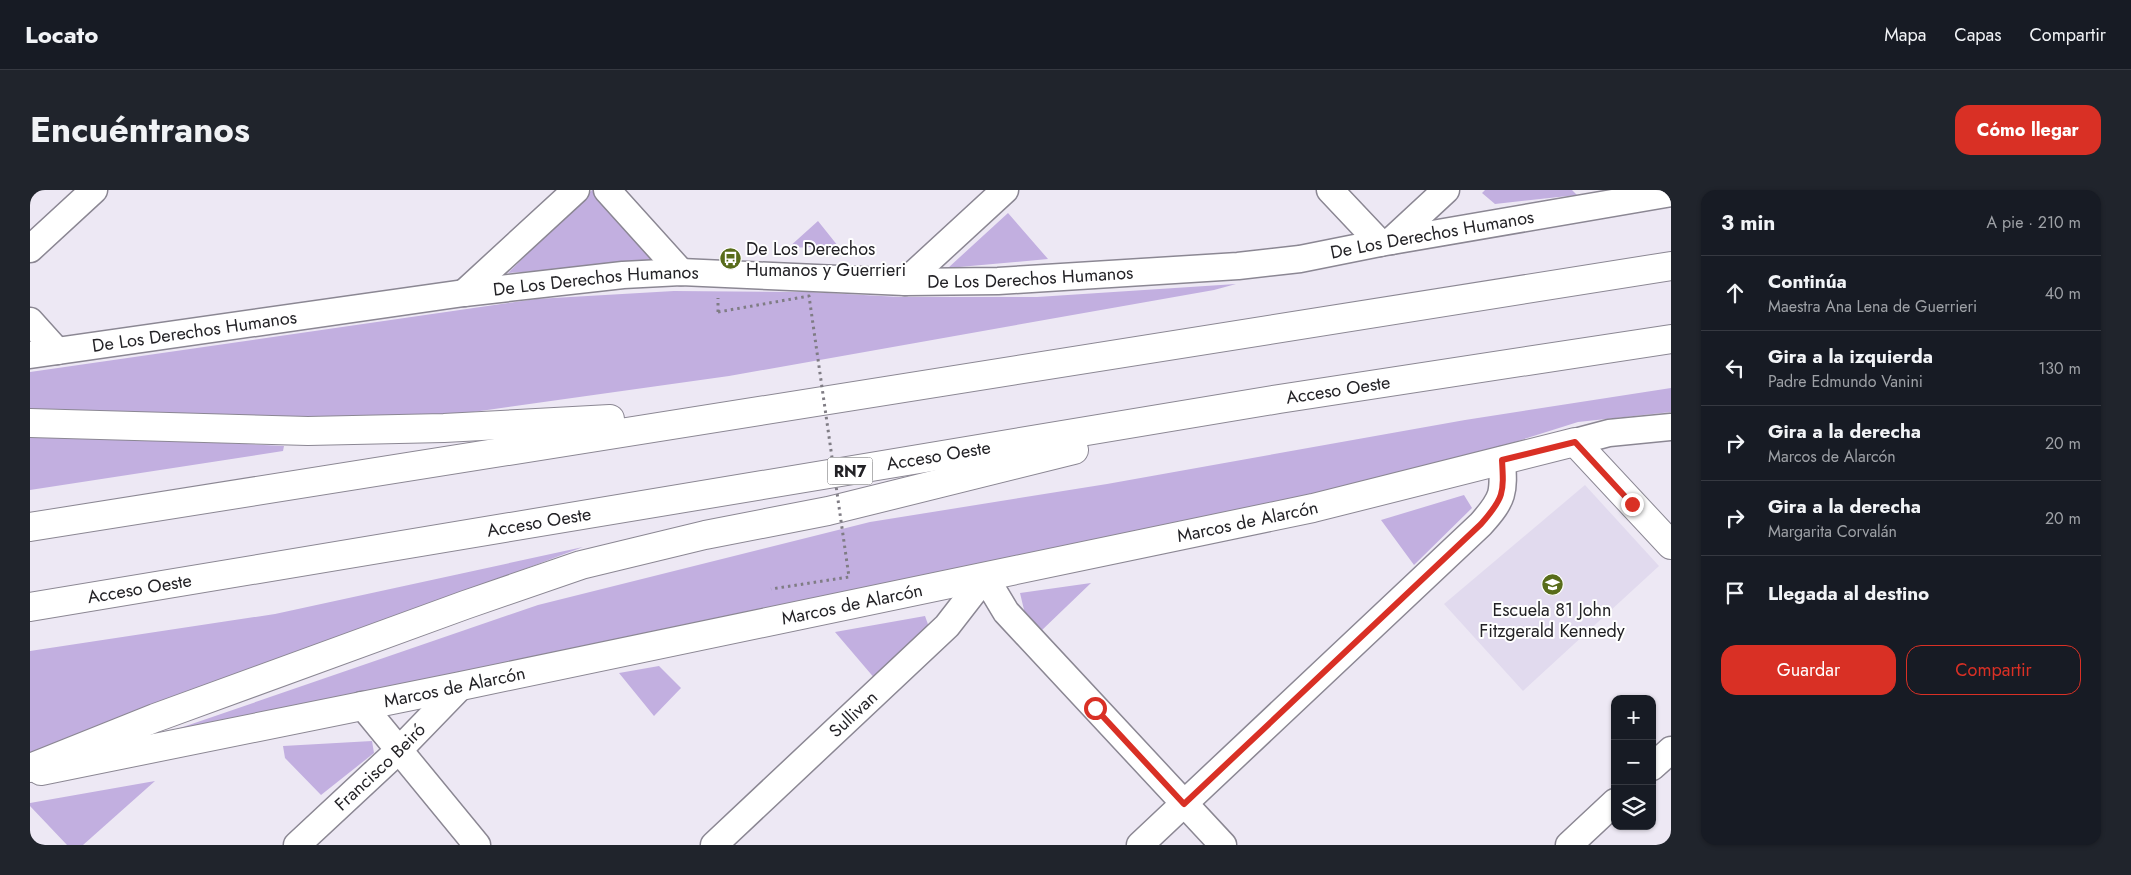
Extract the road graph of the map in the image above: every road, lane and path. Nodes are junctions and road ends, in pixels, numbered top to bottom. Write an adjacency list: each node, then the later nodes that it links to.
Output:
1 (94, 190): 9 (street)
2 (576, 190): 13 (street)
3 (607, 190): 11 (street)
4 (1005, 190): 12 (street)
5 (1330, 190): 8 (street)
6 (1446, 190): 8 (street)
7 (1671, 194): 8 (street, De Los Derechos Humanos)
8 (1386, 242): 12 (street, De Los Derechos Humanos)
9 (30, 249)
10 (1671, 266): 20 (main road)
11 (681, 272): 12 (street, De Los Derechos Humanos); 13 (street, De Los Derechos Humanos)
12 (905, 282)
13 (464, 292): 17 (street, De Los Derechos Humanos)
14 (718, 312): 28 (path, bridge)
15 (30, 321): 17 (street)
16 (1671, 339): 19 (main road, Acceso Oeste / RN7)
17 (57, 350): 18 (street, De Los Derechos Humanos)
18 (30, 354)
19 (1279, 399): 29 (main road, Acceso Oeste / RN7); 35 (main road)
20 (761, 411): 21 (main road); 25 (main road)
21 (30, 423)
22 (1671, 427): 23 (street, Marcos de Alarcón)
23 (1575, 442): 24 (main road, Marcos de Alarcón); 26 (main road)
24 (1502, 460): 27 (main road, Marcos de Alarcón); 37 (street)
25 (30, 527)
26 (1671, 545)
27 (985, 577): 30 (main road, Marcos de Alarcón); 37 (street); 41 (street, Sullivan)
28 (771, 589)
29 (30, 607)
30 (460, 686): 31 (main road, Marcos de Alarcón); 33 (street, Francisco Beiró)
31 (362, 706): 33 (street); 36 (main road, Marcos de Alarcón)
32 (1671, 750): 34 (street)
33 (398, 751): 39 (street, Francisco Beiró); 40 (street)
34 (1656, 763)
35 (30, 768)
36 (30, 773)
37 (1184, 804): 42 (street); 43 (street)
38 (1611, 806): 44 (street)
39 (296, 845)
40 (477, 845)
41 (714, 845)
42 (1140, 845)
43 (1223, 845)
44 (1569, 845)

